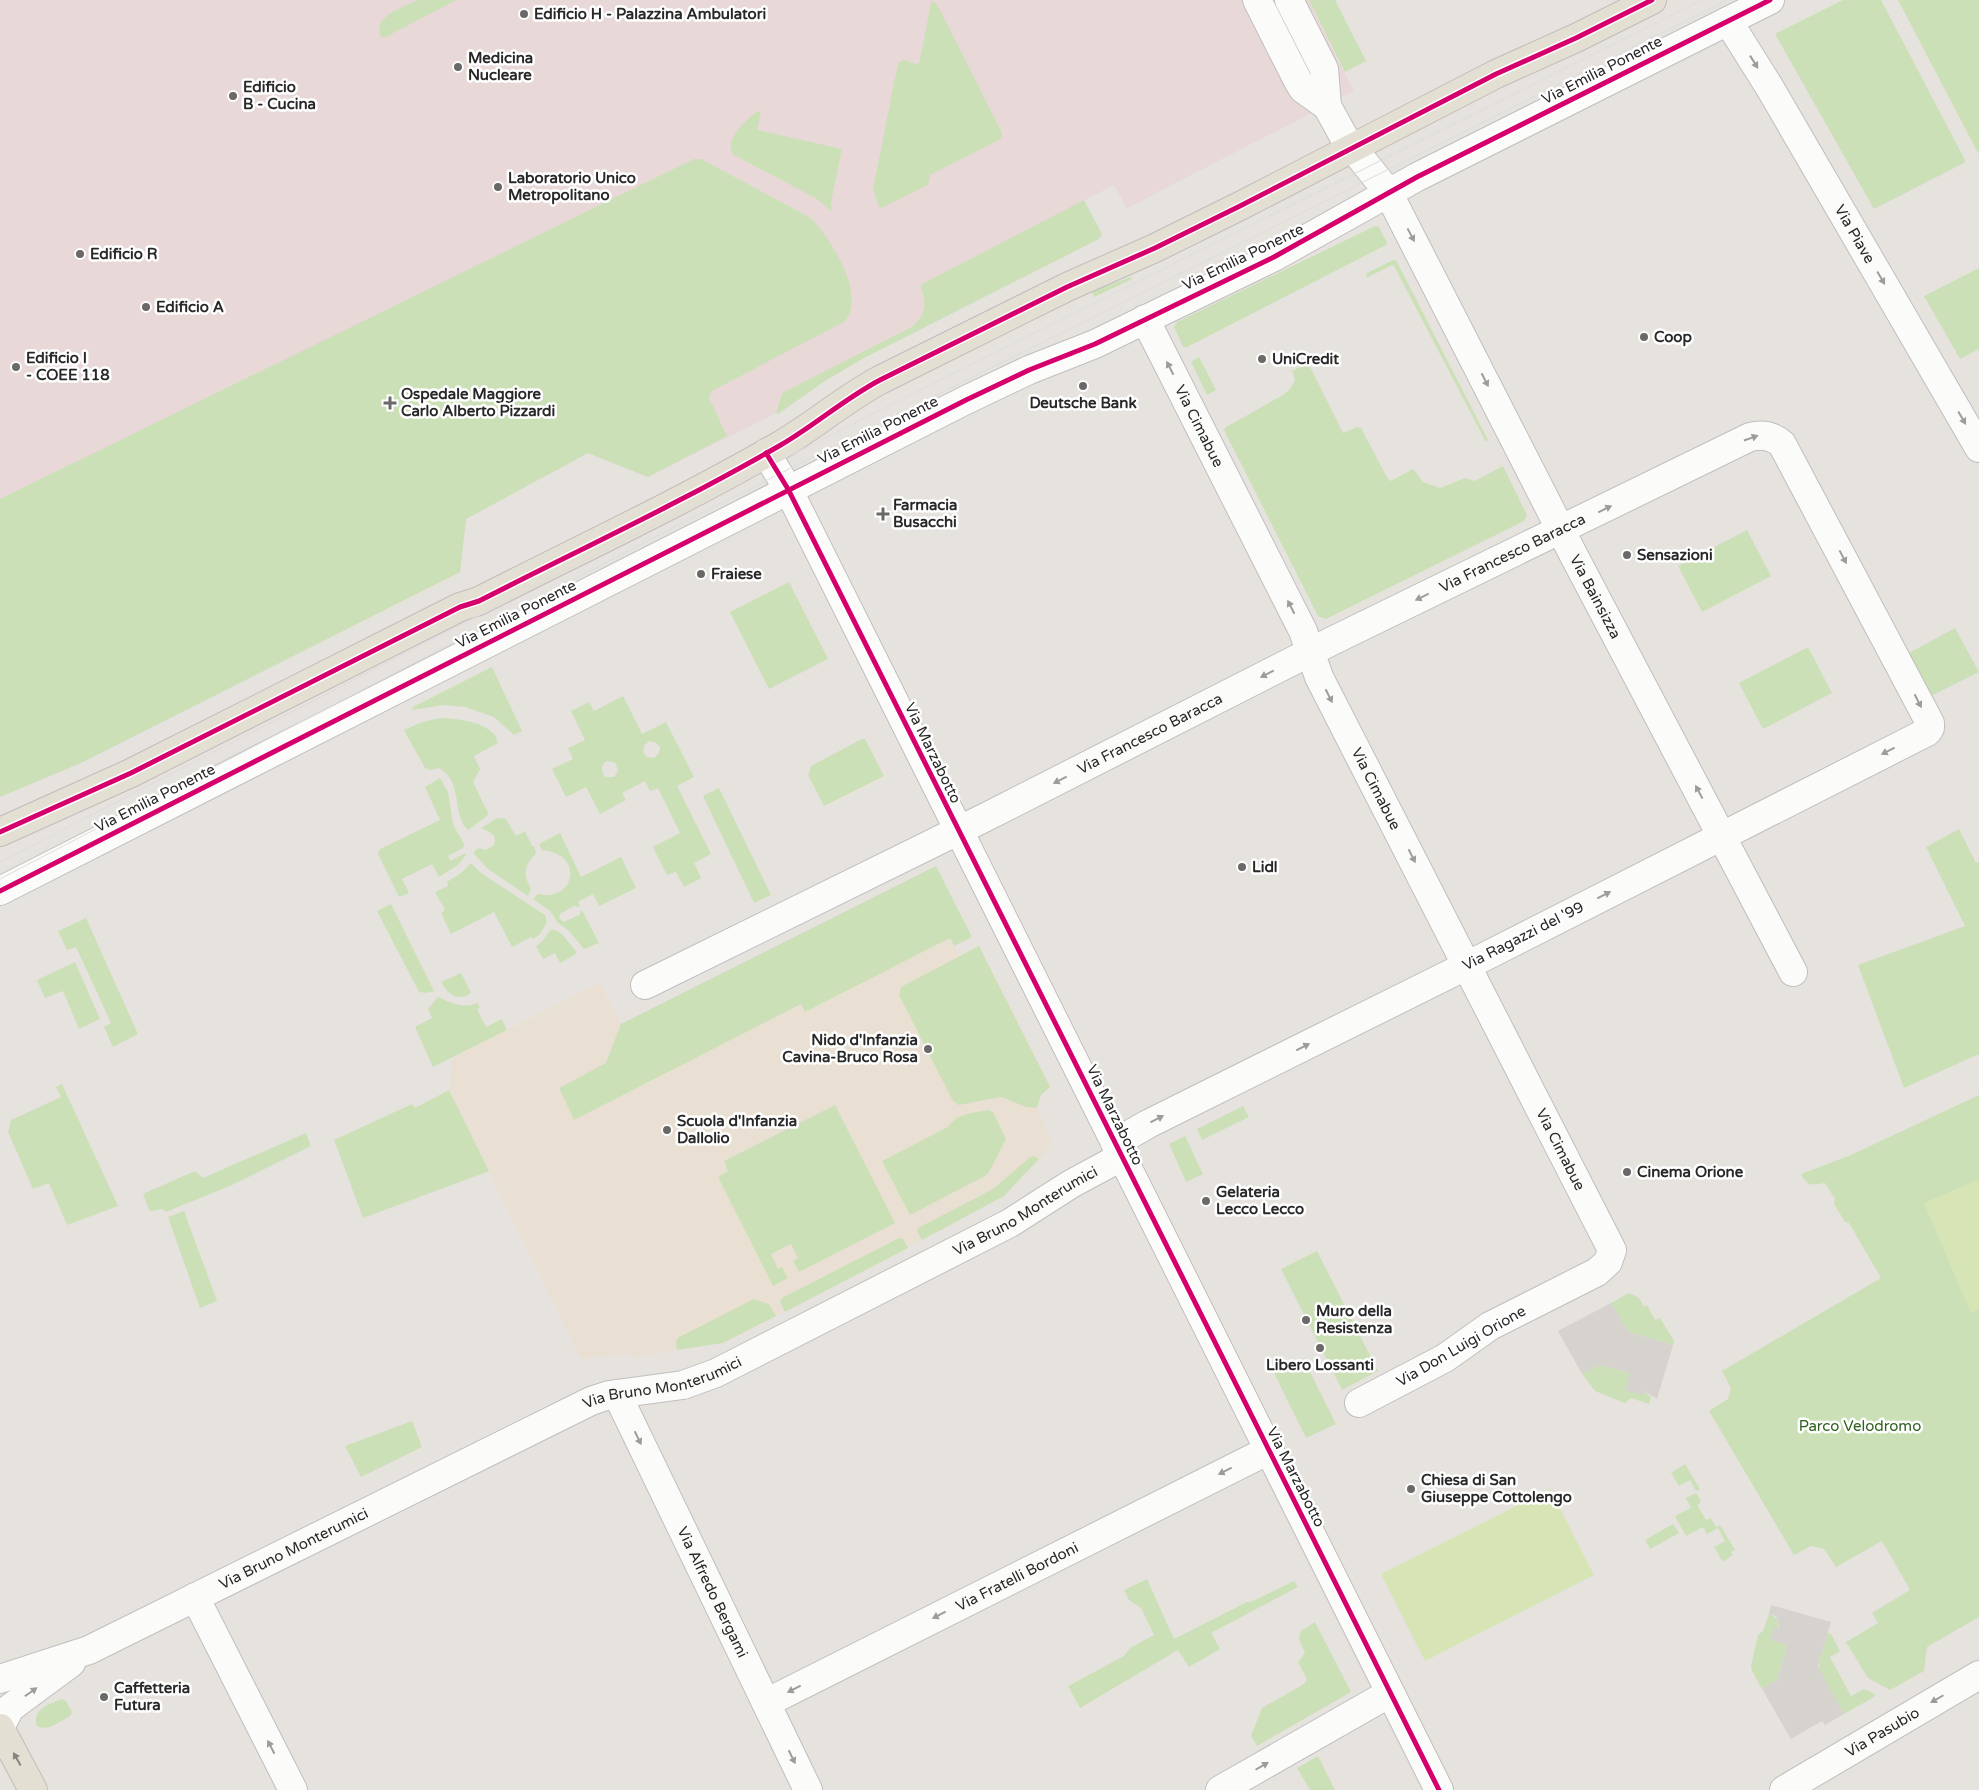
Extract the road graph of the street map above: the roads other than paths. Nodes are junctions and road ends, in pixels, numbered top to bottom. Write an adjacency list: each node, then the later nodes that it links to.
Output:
1 (1257, 0): 6 (street)
2 (1289, 0): 6 (street)
3 (1652, 0): 7 (main road, Via Emilia Ponente)
4 (1770, 0): 5 (street, Via Emilia Ponente)
5 (1728, 21): 8 (street, Via Emilia Ponente); 10 (street, Via Piave, one-way to 10)
6 (1327, 106): 7 (street, Via Bainsizza)
7 (1352, 148): 8 (street, Via Bainsizza); 11 (main road, Via Emilia Ponente)
8 (1388, 192): 9 (street, Via Emilia Ponente); 13 (street, Via Bainsizza, one-way to 13)
9 (1145, 319): 12 (street, Via Emilia Ponente); 14 (street, Via Cimabue, one-way to 9)
10 (1979, 448)
11 (766, 453): 12 (street, Via Marzabotto); 17 (main road, Via Emilia Ponente)
12 (788, 489): 16 (street, Via Marzabotto); 19 (street, Via Emilia Ponente)
13 (1561, 530): 14 (street, Via Francesco Baracca, one-way to 14); 15 (street, Via Francesco Baracca, one-way to 15); 18 (street, Via Bainsizza, one-way to 13)
14 (1310, 652): 16 (street, Via Francesco Baracca, one-way to 16); 20 (street, Via Cimabue, one-way to 20)
15 (1930, 728): 18 (street, Via Ragazzi del '99, one-way to 18)
16 (958, 830): 22 (street); 23 (street, Via Marzabotto)
17 (0, 832)
18 (1721, 836): 20 (street, Via Ragazzi del '99, one-way to 18); 21 (street, Via Bainsizza)
19 (0, 891)
20 (1467, 965): 23 (street, Via Ragazzi del '99, one-way to 20); 24 (street, Via Cimabue)
21 (1793, 972)
22 (645, 985)
23 (1118, 1150): 25 (street, Via Bruno Monterumici); 27 (street, Via Marzabotto)
24 (1611, 1256): 26 (street, Via Don Luigi Orione)
25 (616, 1394): 28 (street, Via Bruno Monterumici); 33 (street, Via Alfredo Bergami, one-way to 33)
26 (1359, 1403)
27 (1269, 1450): 32 (street, Via Marzabotto); 33 (street, Via Fratelli Bordoni, one-way to 33)
28 (195, 1597): 29 (street, Via Bruno Monterumici); 36 (street, one-way to 28)
29 (89, 1650): 31 (street, Via Bruno Monterumici); 34 (street, Via Bruno Monterumici, one-way to 29)
30 (1979, 1675): 40 (street, Via Pasubio, one-way to 40)
31 (0, 1679)
32 (1390, 1694): 38 (street, one-way to 32); 39 (street, Via Marzabotto)
33 (766, 1703): 37 (street, Via Alfredo Bergami, one-way to 37)
34 (0, 1728): 35 (main road, one-way to 34)
35 (34, 1790)
36 (293, 1790)
37 (808, 1790)
38 (1220, 1790)
39 (1439, 1790)
40 (1784, 1790)

